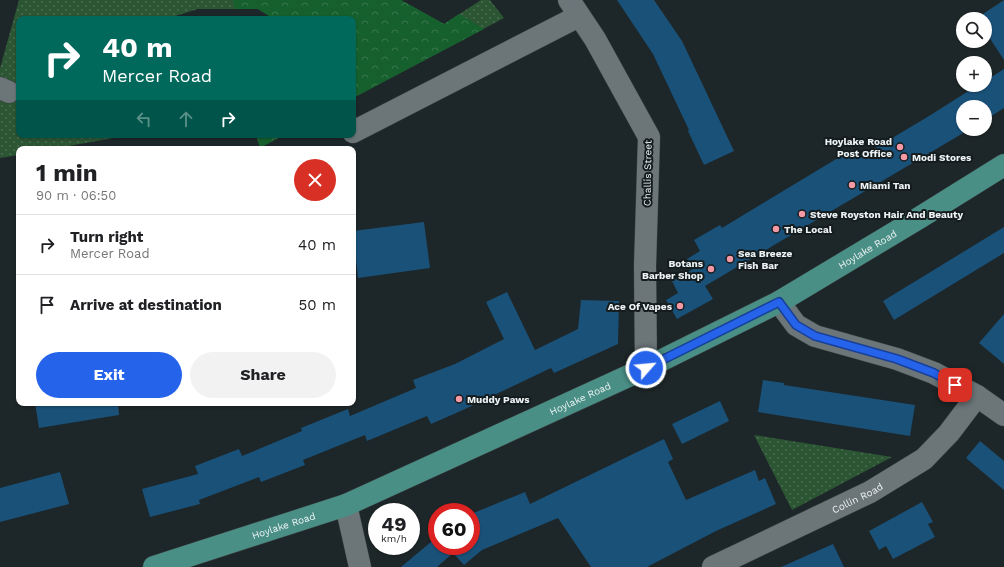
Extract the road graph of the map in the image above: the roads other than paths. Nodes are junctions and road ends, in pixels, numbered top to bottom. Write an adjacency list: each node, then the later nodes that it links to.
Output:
1 (574, 8): 2 (street); 5 (street, Challis Street)
2 (356, 130)
3 (1004, 166): 4 (main road, Hoylake Road)
4 (779, 302): 5 (main road, Hoylake Road); 6 (street)
5 (646, 368): 8 (main road, Hoylake Road)
6 (977, 396): 7 (street); 12 (street, Collin Road)
7 (1004, 415)
8 (346, 505): 9 (main road, Hoylake Road); 11 (street)
9 (176, 563): 10 (main road, Hoylake Road)
10 (154, 567)
11 (360, 567)
12 (713, 567)

